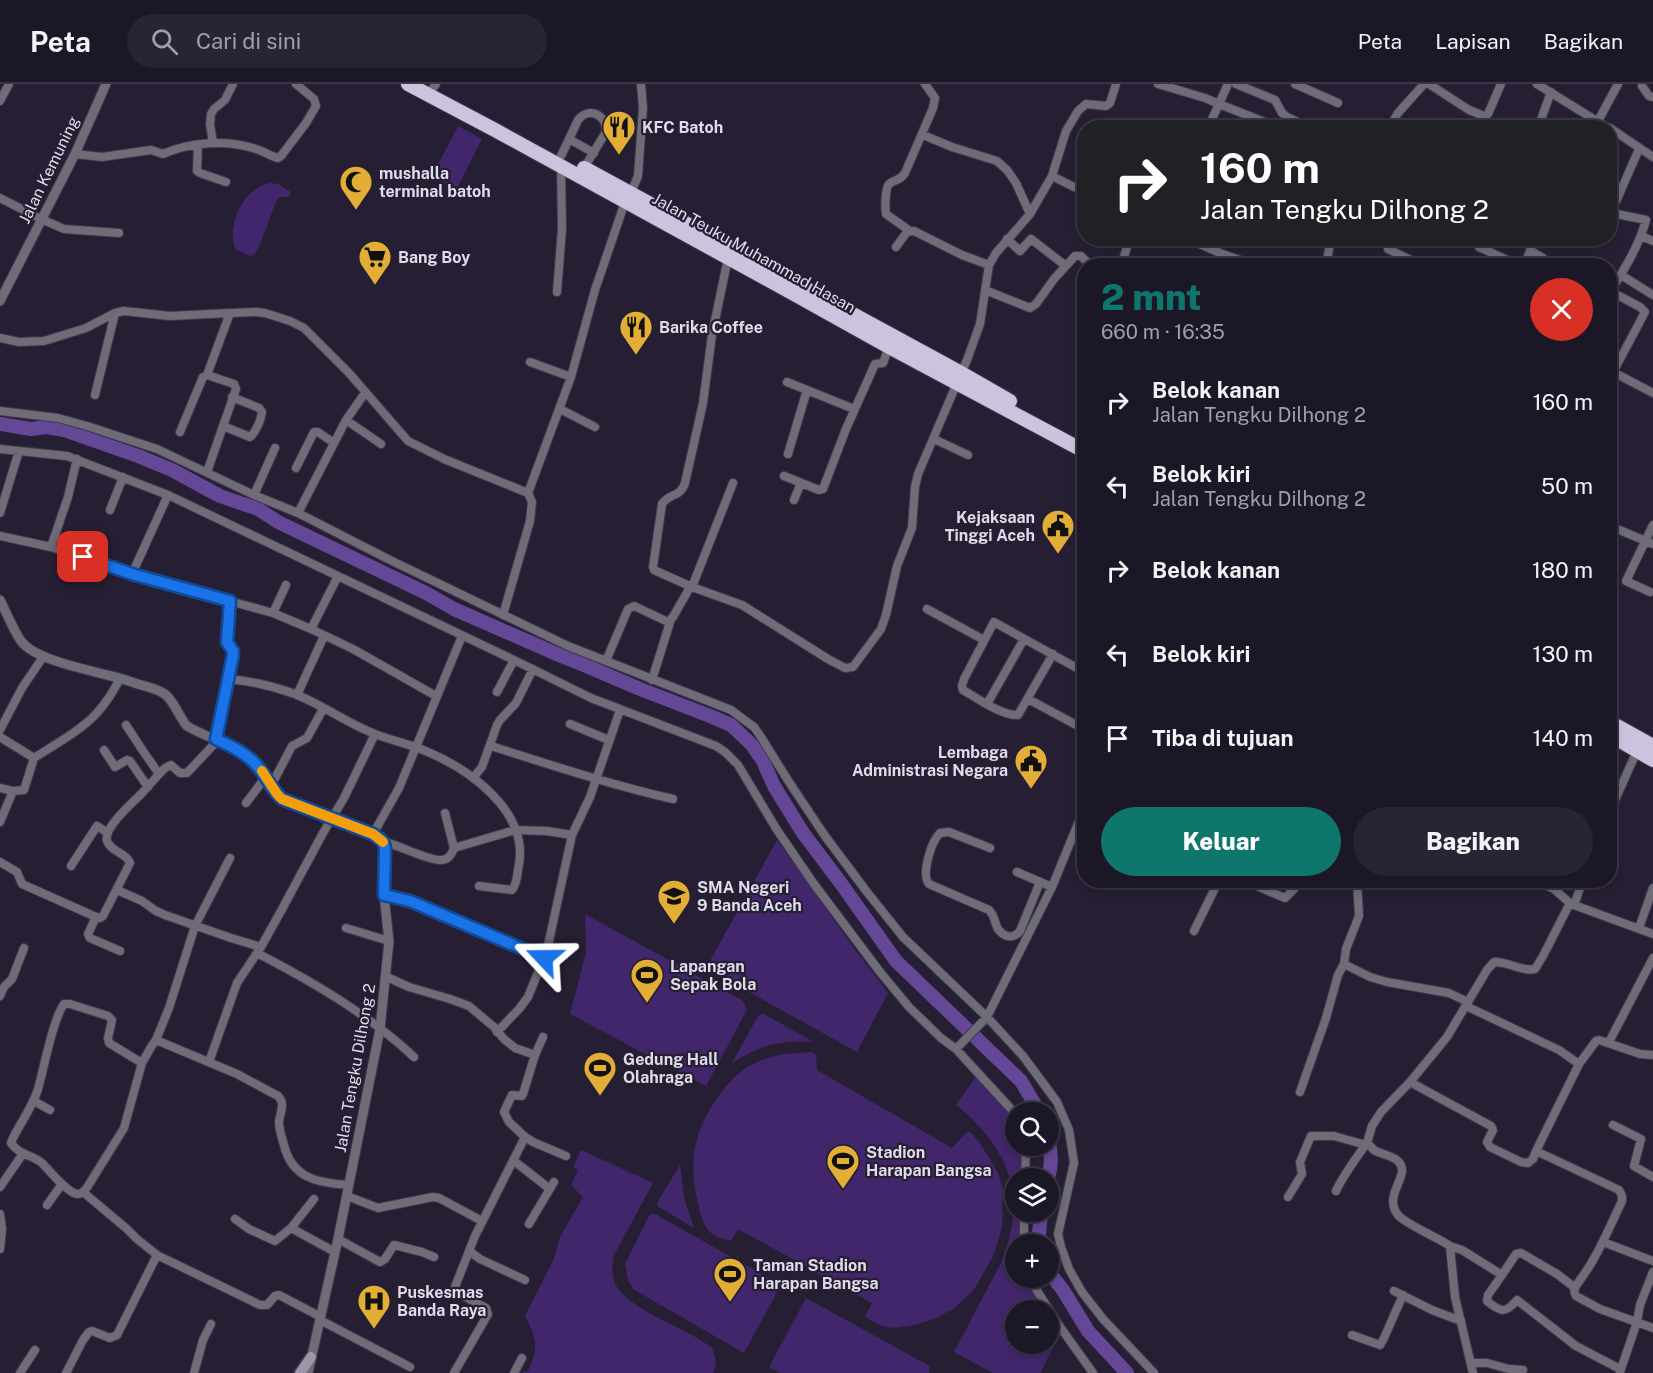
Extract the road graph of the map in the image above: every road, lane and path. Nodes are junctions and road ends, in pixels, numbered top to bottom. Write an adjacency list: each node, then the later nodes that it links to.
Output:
1 (9, 84): 22 (street)
2 (106, 84): 32 (street, Jalan Kemuning)
3 (113, 84): 32 (street)
4 (233, 84): 36 (street)
5 (296, 84): 36 (street)
6 (408, 84): 20 (highway, Jalan Teuku Muhammad Hasan)
7 (641, 84): 47 (street)
8 (925, 84): 34 (street)
9 (1116, 84): 44 (street)
10 (1158, 84): 23 (street)
11 (1228, 84): 23 (street)
12 (1295, 84): 24 (street)
13 (1426, 84): 14 (street); 28 (street)
14 (1501, 84)
15 (1537, 84): 19 (street)
16 (1618, 84): 31 (street)
17 (1240, 85): 27 (street)
18 (1642, 86): 21 (street)
19 (1551, 92): 29 (street); 30 (street)
20 (445, 97): 42 (highway, Jalan Teuku Muhammad Hasan)
21 (1653, 97)
22 (0, 101)
23 (1219, 104): 25 (street); 26 (street)
24 (1338, 104)
25 (1212, 120)
26 (1251, 120)
27 (1294, 120)
28 (1394, 120)
29 (1541, 120)
30 (1596, 120)
31 (1599, 120)
32 (90, 122): 40 (street, Jalan Kemuning)
33 (1617, 134): 38 (street)
34 (923, 135): 50 (street); 53 (street)
35 (569, 139): 39 (street); 39 (street); 42 (street)
36 (213, 143): 37 (street)
37 (198, 145): 40 (street); 45 (street)
38 (1639, 149): 41 (street); 49 (street)
39 (594, 153): 43 (street)
40 (75, 154): 52 (street, Jalan Kemuning)
41 (1653, 157)
42 (561, 161): 43 (highway, Jalan Teuku Muhammad Hasan); 47 (highway, Jalan Teuku Muhammad Hasan); 78 (street)
43 (584, 168): 47 (highway, Jalan Teuku Muhammad Hasan)
44 (1052, 176): 46 (street); 50 (street)
45 (226, 182)
46 (1077, 188)
47 (628, 197): 65 (highway, Jalan Teuku Muhammad Hasan); 74 (highway, Jalan Teuku Muhammad Hasan); 89 (street)
48 (0, 198): 52 (street)
49 (1617, 199)
50 (1030, 214): 56 (street)
51 (1617, 214): 55 (street)
52 (41, 219): 54 (street); 81 (street, Jalan Kemuning)
53 (910, 231): 60 (street); 72 (street)
54 (119, 233)
55 (1641, 236): 57 (street); 75 (street)
56 (1008, 239): 72 (street); 73 (street)
57 (1653, 241)
58 (1204, 246): 67 (street)
59 (1531, 246): 63 (street)
60 (896, 247)
61 (1479, 247): 64 (street)
62 (1388, 249): 68 (street)
63 (1531, 251): 70 (street); 71 (street)
64 (1499, 256): 69 (street)
65 (728, 258): 74 (highway, Jalan Teuku Muhammad Hasan); 138 (street)
66 (1083, 258): 73 (street)
67 (1234, 258)
68 (1404, 258)
69 (1504, 258)
70 (1527, 258)
71 (1543, 258)
72 (989, 265): 77 (street)
73 (1066, 266): 77 (street)
74 (766, 273): 85 (highway, Jalan Teuku Muhammad Hasan); 90 (highway, Jalan Teuku Muhammad Hasan)
75 (1621, 274): 76 (street); 80 (street)
76 (1617, 280)
77 (986, 290): 90 (street)
78 (557, 292)
79 (1617, 295): 87 (street)
80 (1653, 295)
81 (0, 301)
82 (116, 314): 83 (street); 84 (street); 96 (street)
83 (230, 314): 88 (street); 94 (street)
84 (0, 338)
85 (889, 347): 90 (highway, Jalan Teuku Muhammad Hasan); 100 (street)
86 (531, 362): 89 (street)
87 (1617, 364)
88 (207, 375): 97 (street); 105 (street)
89 (571, 377): 99 (street)
90 (959, 378): 98 (highway, Jalan Teuku Muhammad Hasan); 107 (street)
91 (1617, 378): 95 (street)
92 (787, 382): 93 (street)
93 (807, 390): 100 (street); 114 (street)
94 (365, 393): 102 (street); 123 (street)
95 (1653, 393)
96 (95, 395)
97 (232, 397): 103 (street); 103 (street)
98 (1010, 406): 106 (highway, Jalan Teuku Muhammad Hasan); 110 (highway, Jalan Teuku Muhammad Hasan)
99 (560, 409): 104 (street); 123 (street)
100 (854, 409): 122 (street)
101 (0, 411): 118 (street)
102 (346, 420): 108 (street); 109 (street)
103 (223, 426): 118 (street)
104 (595, 427)
105 (180, 432)
106 (1077, 437)
107 (934, 439): 115 (street); 138 (street)
108 (334, 443): 117 (street); 129 (street)
109 (381, 444)
110 (1077, 447)
111 (275, 448): 125 (street)
112 (0, 449): 113 (street)
113 (19, 451): 116 (street); 128 (street)
114 (788, 454)
115 (968, 455)
116 (77, 459): 120 (street); 134 (street)
117 (296, 468)
118 (207, 472): 125 (street)
119 (784, 476): 122 (street)
120 (123, 477): 124 (street); 127 (street)
121 (733, 483): 138 (street)
122 (801, 483): 126 (street)
123 (528, 493): 144 (street)
124 (168, 495): 135 (street); 136 (street)
125 (254, 495): 129 (street)
126 (794, 500)
127 (110, 510)
128 (0, 513)
129 (298, 513): 144 (street)
130 (1653, 525): 133 (street)
131 (1617, 529): 133 (street)
132 (0, 536): 134 (street)
133 (1649, 542): 139 (street)
134 (51, 547): 135 (street)
135 (132, 574): 141 (street)
136 (338, 576): 146 (street); 148 (street)
137 (286, 585): 143 (street)
138 (692, 587): 145 (street)
139 (1650, 592)
140 (0, 600): 152 (street)
141 (230, 601): 143 (street); 158 (street)
142 (927, 609): 150 (street)
143 (273, 613): 146 (street)
144 (503, 615): 154 (street)
145 (671, 620): 154 (street); 159 (street)
146 (310, 629): 147 (street)
147 (324, 636): 161 (street); 162 (street)
148 (462, 636): 153 (street); 162 (street)
149 (1024, 639): 150 (street); 151 (street); 164 (street)
150 (984, 640): 164 (street)
151 (1053, 654): 155 (street); 163 (street)
152 (43, 657): 157 (street); 171 (street)
153 (514, 660): 156 (street); 160 (street)
154 (606, 662): 159 (street)
155 (1077, 668)
156 (533, 669): 166 (street); 177 (street)
157 (120, 678): 175 (street); 182 (street)
158 (228, 679): 161 (street); 175 (street)
159 (651, 680): 238 (street)
160 (497, 692)
161 (297, 695): 165 (street)
162 (436, 696): 179 (street)
163 (1029, 699): 164 (street); 169 (street)
164 (987, 704)
165 (323, 709): 172 (street); 187 (street)
166 (620, 710): 176 (street); 244 (street)
167 (126, 724): 184 (street)
168 (570, 724): 176 (street)
169 (1077, 725)
170 (1617, 726): 178 (highway)
171 (0, 730)
172 (375, 734): 179 (street); 195 (street)
173 (0, 736): 182 (street)
174 (1617, 739): 181 (highway)
175 (217, 740): 184 (street); 187 (street)
176 (609, 740): 186 (street)
177 (491, 746): 185 (street); 186 (street)
178 (1653, 746)
179 (417, 748): 185 (street); 200 (street)
180 (104, 750): 188 (street)
181 (1637, 751): 183 (highway); 191 (street)
182 (34, 758): 190 (street)
183 (1653, 760)
184 (159, 774): 188 (street)
185 (473, 778): 198 (street)
186 (595, 779): 192 (street); 201 (street)
187 (268, 782): 193 (street); 195 (street)
188 (148, 787): 199 (street)
189 (0, 788): 190 (street)
190 (13, 791): 196 (street)
191 (1617, 795)
192 (673, 799)
193 (246, 803)
194 (445, 813): 203 (street)
195 (332, 817): 200 (street); 230 (street)
196 (0, 822)
197 (1077, 826): 211 (street)
198 (515, 830): 201 (street); 203 (street); 210 (street)
199 (108, 833): 207 (street); 219 (street)
200 (373, 834): 202 (street)
201 (572, 835): 232 (street)
202 (384, 842): 203 (street); 220 (street, Jalan Tengku Dilhong 2)
203 (454, 848)
204 (990, 848): 209 (street)
205 (230, 858): 223 (street)
206 (0, 862): 222 (street)
207 (71, 866)
208 (1017, 872): 209 (street)
209 (1040, 882): 211 (street)
210 (479, 886)
211 (1052, 887): 238 (street)
212 (1215, 888): 226 (street)
213 (1261, 888): 214 (street)
214 (1293, 888)
215 (1357, 888): 234 (street)
216 (1552, 888): 221 (street)
217 (1580, 888): 221 (street)
218 (1653, 888): 225 (street)
219 (117, 890): 222 (street); 223 (street)
220 (384, 895): 228 (street, Jalan Tengku Dilhong 2); 232 (street)
221 (1573, 904): 225 (street); 237 (street)
222 (96, 917): 231 (street)
223 (195, 926): 230 (street); 242 (street)
224 (346, 928): 228 (street)
225 (1638, 928): 227 (street)
226 (1194, 931)
227 (1653, 934)
228 (389, 941): 235 (street, Jalan Tengku Dilhong 2)
229 (24, 948): 236 (street)
230 (259, 950): 239 (street); 248 (street)
231 (120, 951)
232 (544, 958): 240 (street)
233 (1653, 958): 243 (street)
234 (1344, 964): 237 (street); 252 (street)
235 (387, 977): 239 (street, Jalan Tengku Dilhong 2); 240 (street)
236 (0, 996)
237 (1467, 1004): 250 (street); 251 (street)
238 (985, 1020): 244 (street); 315 (street)
239 (380, 1029): 247 (street); 265 (street, Jalan Tengku Dilhong 2)
240 (498, 1032): 245 (street)
241 (543, 1038): 245 (street)
242 (156, 1040): 248 (street); 249 (street)
243 (1609, 1042): 246 (street); 250 (street)
244 (959, 1046): 254 (street)
245 (535, 1055): 257 (street)
246 (1653, 1055)
247 (414, 1057)
248 (209, 1062): 265 (street)
249 (142, 1064): 253 (street); 268 (street)
250 (1579, 1064): 259 (street)
251 (1410, 1082): 258 (street); 259 (street)
252 (1300, 1092)
253 (34, 1101): 255 (street); 260 (street)
254 (1005, 1102)
255 (50, 1110)
256 (1614, 1125): 263 (street)
257 (525, 1137): 261 (street); 262 (street)
258 (1366, 1144): 267 (street); 270 (street); 280 (street)
259 (1536, 1151): 279 (street)
260 (22, 1155): 264 (street); 266 (street)
261 (566, 1156)
262 (514, 1161): 275 (street); 276 (street)
263 (1653, 1177)
264 (62, 1184): 268 (street); 272 (street)
265 (349, 1185): 269 (street, Jalan Tengku Dilhong 2)
266 (0, 1187)
267 (1336, 1191)
268 (83, 1192): 284 (street)
269 (347, 1196): 275 (street); 278 (street, Jalan Tengku Dilhong 2)
270 (1288, 1197)
271 (314, 1198): 277 (street)
272 (47, 1205)
273 (0, 1214): 281 (street)
274 (235, 1219): 277 (street)
275 (483, 1221): 282 (street)
276 (529, 1224)
277 (291, 1228): 283 (street)
278 (338, 1239): 283 (street, Jalan Tengku Dilhong 2); 285 (street)
279 (1603, 1242): 286 (street); 290 (street)
280 (1450, 1246): 288 (street); 295 (street)
281 (0, 1249)
282 (469, 1251): 289 (street); 312 (street)
283 (335, 1252): 294 (street, Jalan Tengku Dilhong 2)
284 (157, 1255): 294 (street); 308 (street)
285 (434, 1257)
286 (1653, 1261)
287 (1653, 1272): 296 (street)
288 (1502, 1275): 290 (street); 306 (street)
289 (525, 1280)
290 (1574, 1287): 296 (street)
291 (1035, 1288): 314 (street)
292 (1394, 1291): 293 (street)
293 (1402, 1295): 295 (street); 299 (street)
294 (321, 1318): 301 (street, Jalan Tengku Dilhong 2); 304 (street)
295 (1461, 1321): 303 (street)
296 (1637, 1322): 298 (street); 306 (street)
297 (211, 1324): 309 (street)
298 (1653, 1328)
299 (1352, 1335)
300 (35, 1350): 307 (street)
301 (311, 1357): 310 (main road); 311 (street, Jalan Tengku Dilhong 2)
302 (522, 1358): 313 (street)
303 (1471, 1364): 305 (street); 316 (street)
304 (410, 1367)
305 (1523, 1370)
306 (1620, 1371)
307 (20, 1373)
308 (66, 1373)
309 (194, 1373)
310 (300, 1373)
311 (308, 1373)
312 (453, 1373)
313 (514, 1373)
314 (1093, 1373)
315 (1154, 1373)
316 (1473, 1373)

